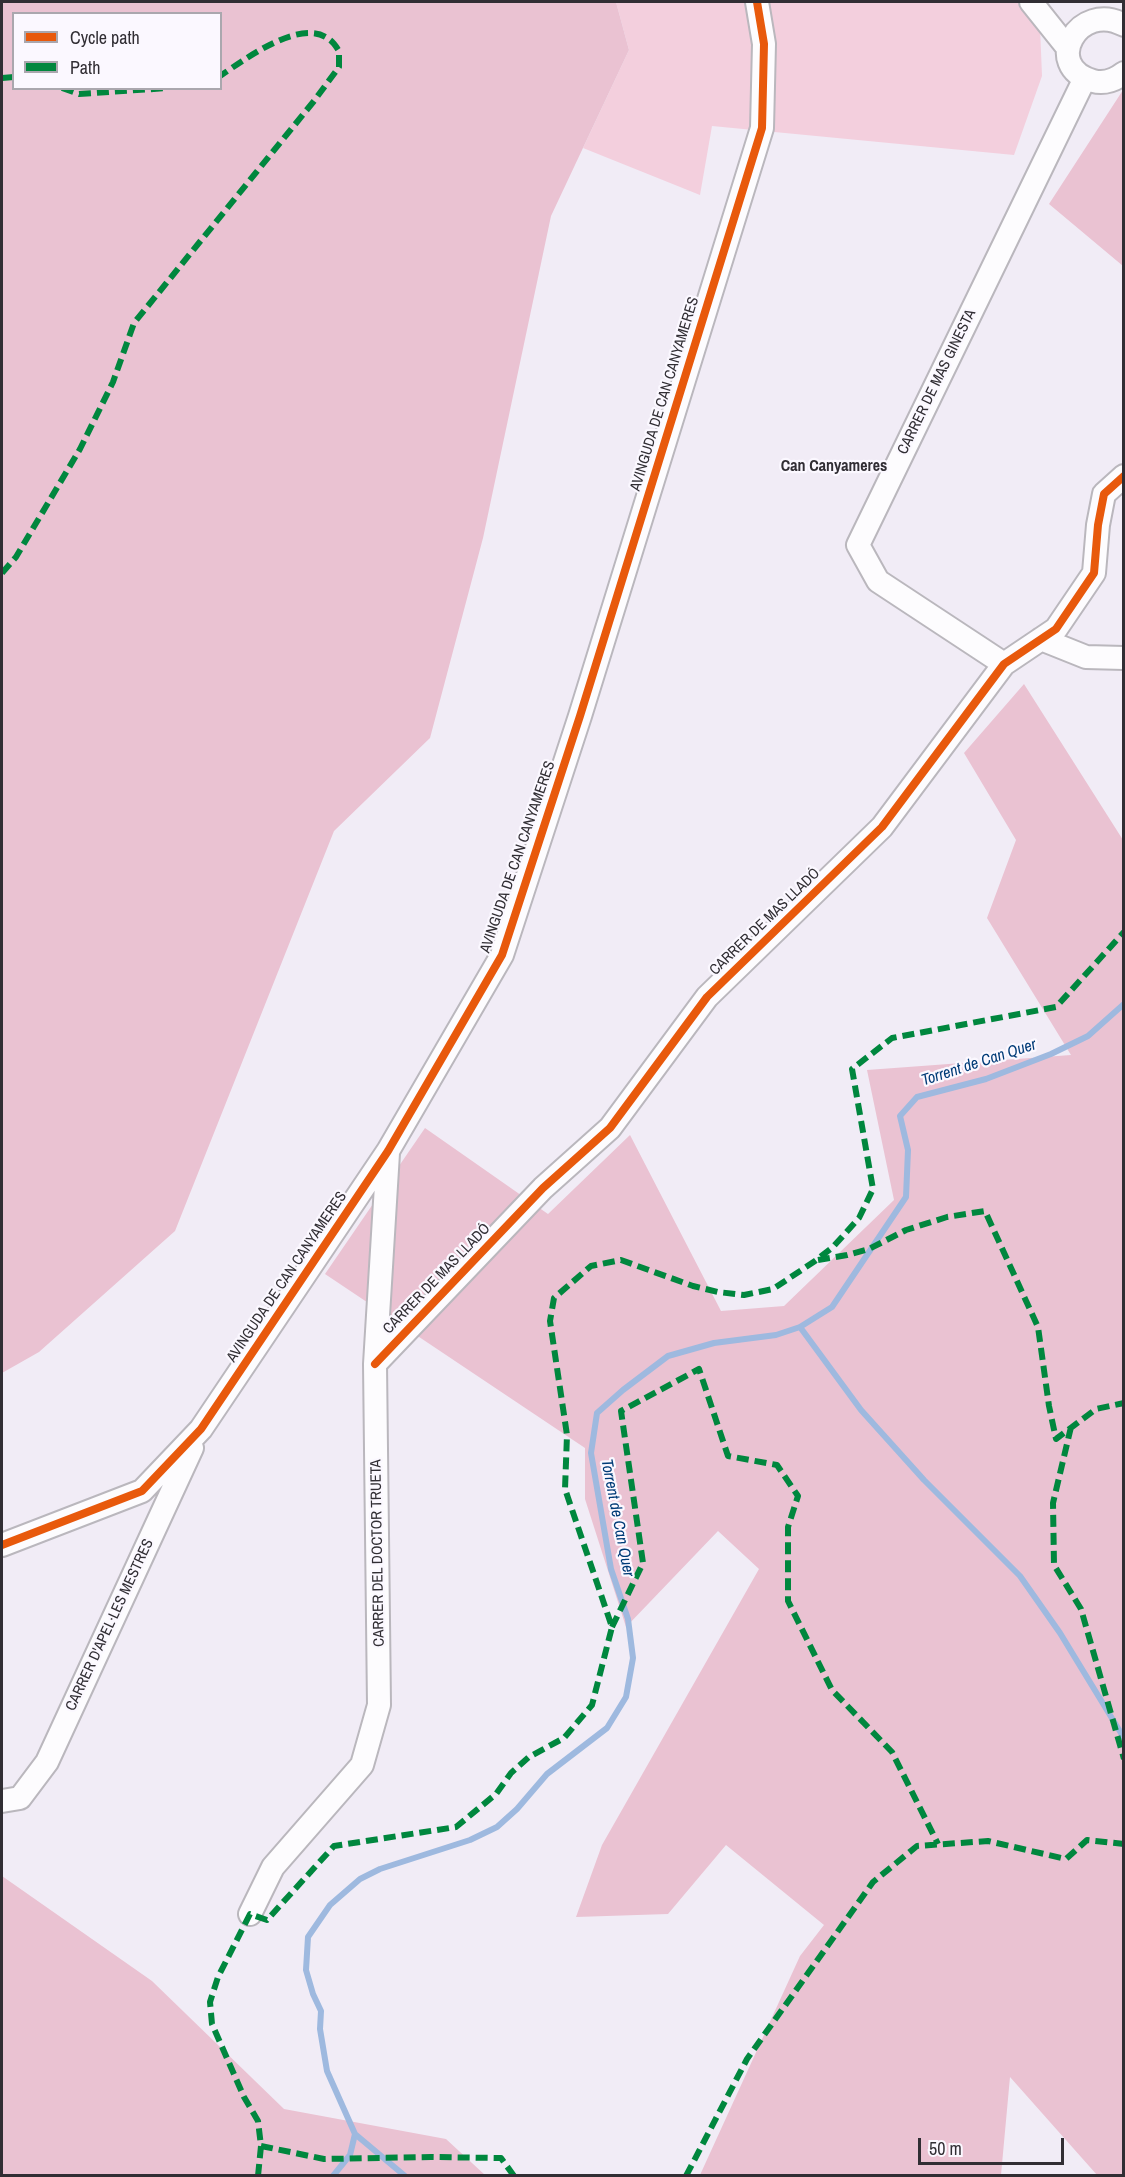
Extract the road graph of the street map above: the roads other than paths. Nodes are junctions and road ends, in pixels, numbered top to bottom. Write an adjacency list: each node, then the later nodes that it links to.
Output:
1 (758, 2): 11 (street, AVINGUDA DE CAN CANYAMERES)
2 (1031, 2): 4 (street)
3 (1124, 24): 4 (street)
4 (1067, 47): 6 (street)
5 (1124, 73): 6 (street)
6 (1085, 78): 10 (street, CARRER DE MAS GINESTA)
7 (1124, 476): 8 (street, CARRER DE MAS LLADÓ)
8 (1041, 639): 9 (street); 10 (street, CARRER DE MAS LLADÓ)
9 (1124, 658)
10 (1004, 664): 12 (street, CARRER DE MAS LLADÓ)
11 (388, 1152): 12 (street, CARRER DEL DOCTOR TRUETA); 13 (street, AVINGUDA DE CAN CANYAMERES)
12 (375, 1364): 16 (street, CARRER DEL DOCTOR TRUETA)
13 (201, 1429): 14 (street, AVINGUDA DE CAN CANYAMERES); 15 (street, CARRER D'APEL·LES MESTRES)
14 (2, 1545)
15 (2, 1801)
16 (250, 1914)

